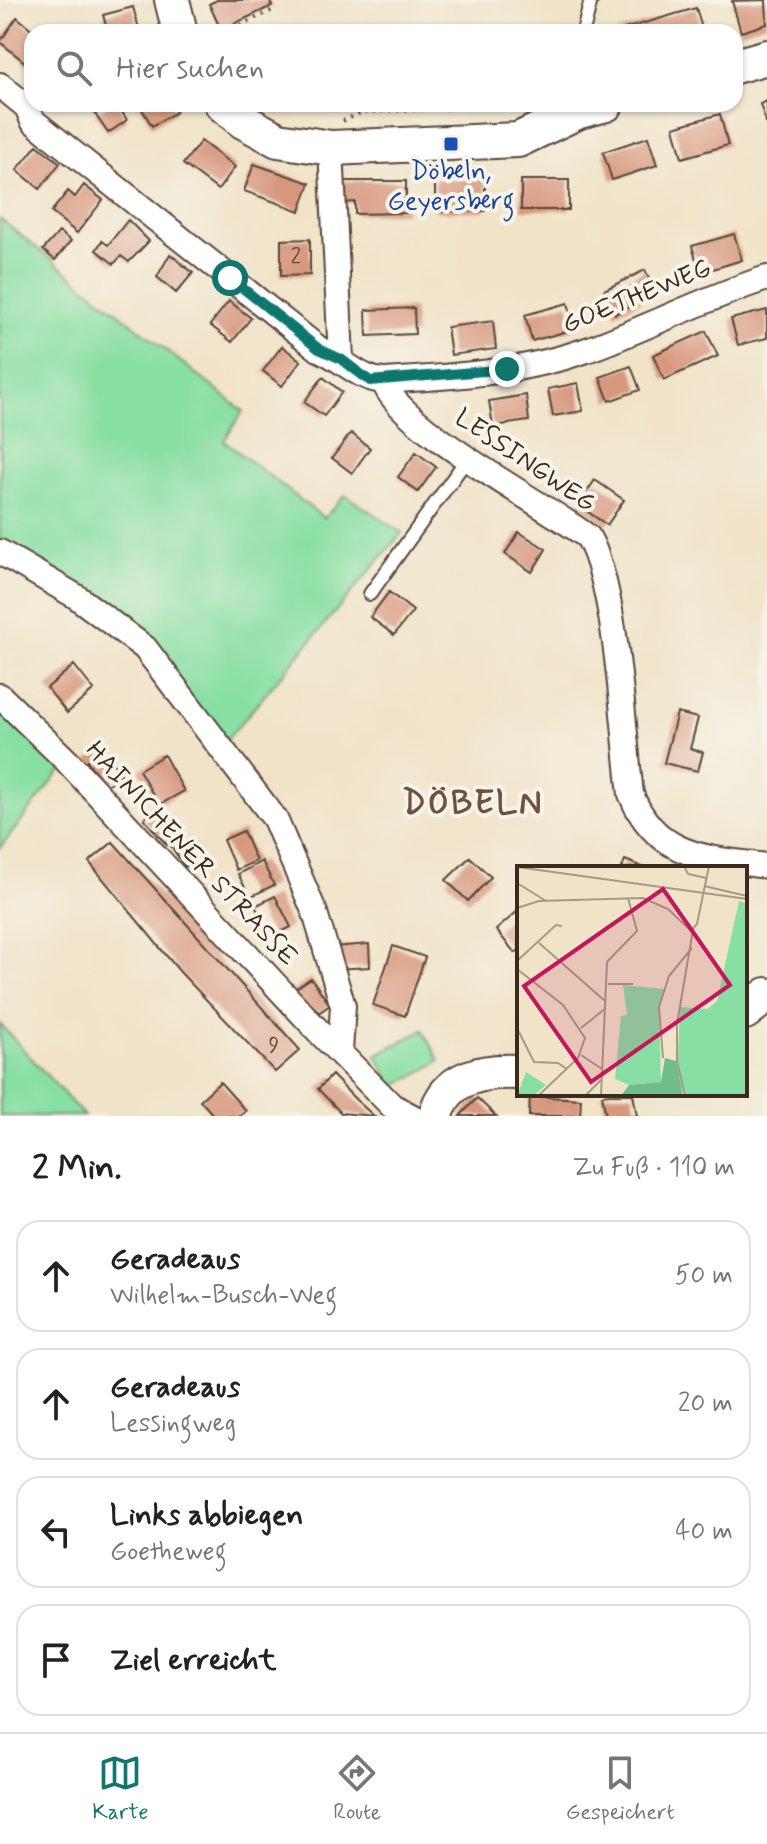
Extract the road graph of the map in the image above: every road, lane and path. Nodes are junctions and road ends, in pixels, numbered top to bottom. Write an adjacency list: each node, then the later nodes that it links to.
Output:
1 (172, 0): 4 (main road)
2 (591, 0): 6 (lane)
3 (275, 9): 5 (path)
4 (178, 24)
5 (243, 24)
6 (585, 24)
7 (767, 57): 8 (main road)
8 (743, 64)
9 (0, 85): 10 (street, LESSINGWEG)
10 (24, 101)
11 (31, 112): 17 (street, LESSINGWEG)
12 (232, 112): 15 (main road)
13 (362, 112): 15 (path)
14 (576, 112): 15 (main road)
15 (331, 148): 17 (street)
16 (767, 278): 18 (street, GOETHEWEG)
17 (341, 359): 18 (street, LESSINGWEG)
18 (384, 381): 19 (street, LESSINGWEG)
19 (467, 459): 21 (lane); 23 (street, LESSINGWEG)
20 (0, 552): 26 (street, HAINICHENER STRASSE)
21 (370, 594)
22 (0, 696): 26 (street, HAINICHENER STRASSE)
23 (767, 866)
24 (767, 995): 25 (main road)
25 (747, 1010)
26 (340, 1051): 28 (street, HAINICHENER STRASSE)
27 (517, 1072): 29 (main road)
28 (411, 1116)
29 (436, 1116)

